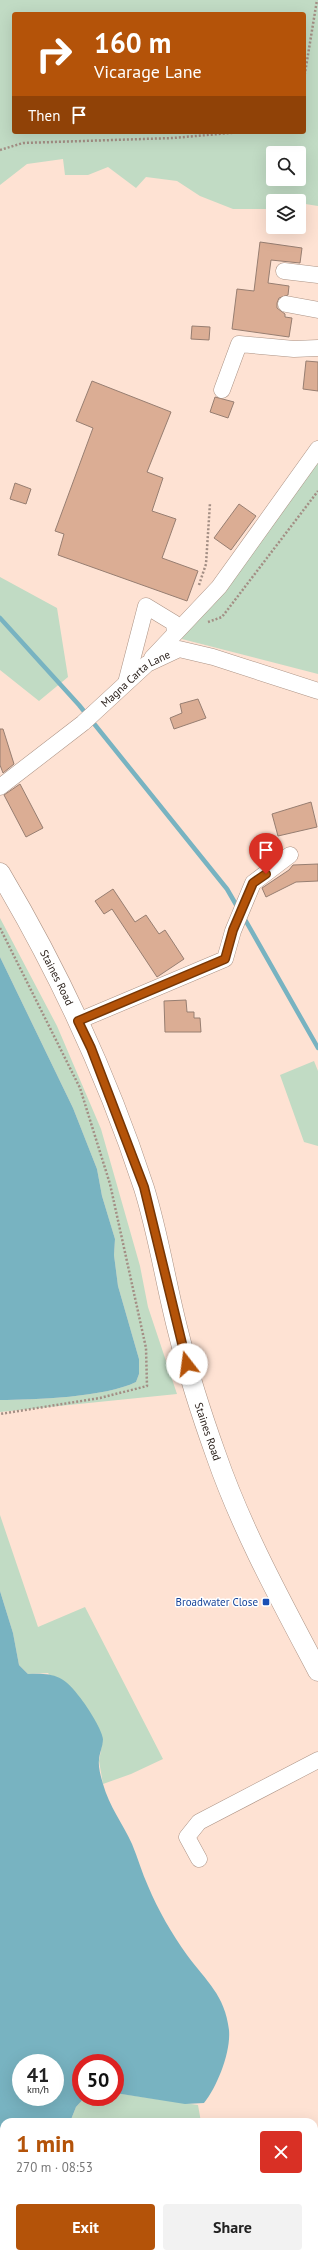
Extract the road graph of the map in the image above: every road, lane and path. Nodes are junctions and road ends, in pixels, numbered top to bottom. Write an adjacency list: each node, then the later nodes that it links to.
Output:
1 (317, 0): 2 (path)
2 (306, 67)
3 (218, 134): 4 (path)
4 (0, 150)
5 (284, 271): 6 (street)
6 (318, 275)
7 (286, 304): 8 (street)
8 (318, 310)
9 (318, 348): 10 (street)
10 (222, 390)
11 (318, 449): 16 (street)
12 (318, 491): 15 (path)
13 (210, 503): 14 (path)
14 (197, 590)
15 (203, 624)
16 (175, 633): 17 (street); 18 (street)
17 (147, 664): 18 (street, Magna Carta Lane); 19 (street, Magna Carta Lane)
18 (126, 683): 20 (street, Magna Carta Lane)
19 (318, 691)
20 (0, 787)
21 (290, 855): 24 (street)
22 (0, 873): 24 (main road, Staines Road)
23 (0, 928): 25 (path)
24 (78, 1021): 26 (main road, Staines Road)
25 (0, 1414)
26 (318, 1671)
27 (318, 1760): 28 (street)
28 (199, 1859)

